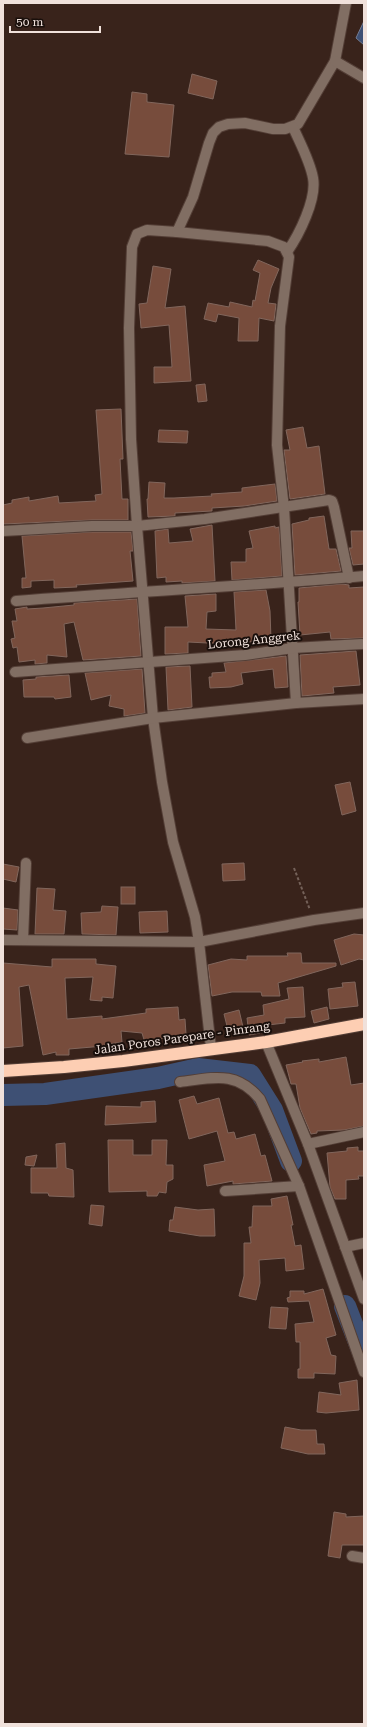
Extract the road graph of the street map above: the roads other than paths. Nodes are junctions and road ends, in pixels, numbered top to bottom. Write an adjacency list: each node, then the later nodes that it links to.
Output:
1 (346, 3): 2 (street)
2 (335, 61): 3 (street); 4 (street)
3 (364, 78)
4 (293, 127): 5 (street); 6 (street)
5 (177, 232): 6 (street); 8 (street)
6 (287, 252): 7 (street)
7 (284, 508): 8 (street); 11 (street); 12 (street)
8 (137, 526): 9 (street); 13 (street)
9 (3, 531)
10 (364, 576): 11 (street)
11 (349, 578): 12 (street)
12 (288, 583): 13 (street); 16 (street)
13 (144, 591): 14 (street); 17 (street)
14 (16, 601)
15 (362, 644): 16 (street, Lorong Anggrek)
16 (293, 648): 17 (street, Lorong Anggrek); 20 (street)
17 (150, 663): 18 (street, Lorong Anggrek); 21 (street)
18 (15, 672)
19 (364, 699): 20 (street)
20 (296, 703): 21 (street)
21 (153, 718): 22 (street); 27 (street)
22 (27, 738)
23 (26, 864): 26 (street)
24 (364, 913): 27 (street)
25 (3, 940): 26 (street)
26 (23, 940): 27 (street)
27 (199, 942): 30 (street)
28 (364, 1024): 29 (highway, Jalan Poros Parepare - Pinrang)
29 (266, 1042): 30 (highway, Jalan Poros Parepare - Pinrang); 34 (street)
30 (211, 1048): 31 (highway, Jalan Poros Parepare - Pinrang)
31 (3, 1071)
32 (180, 1082): 35 (street)
33 (364, 1132): 34 (street)
34 (308, 1144): 38 (street)
35 (298, 1186): 36 (street); 40 (street)
36 (225, 1191)
37 (364, 1243): 38 (street)
38 (345, 1247): 39 (street)
39 (364, 1300)
40 (364, 1372)
41 (352, 1556): 42 (street)
42 (364, 1558)

